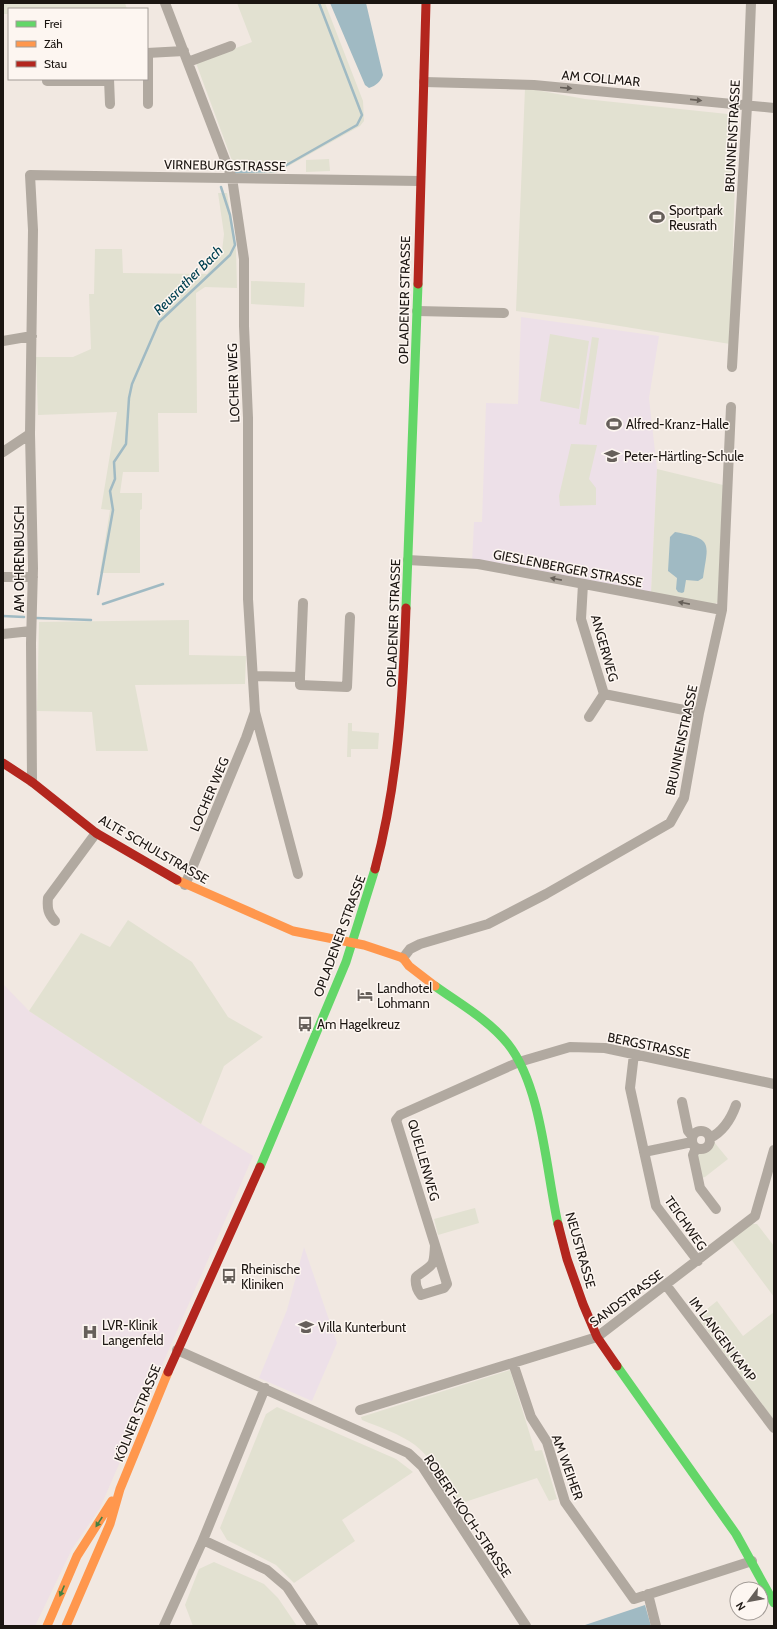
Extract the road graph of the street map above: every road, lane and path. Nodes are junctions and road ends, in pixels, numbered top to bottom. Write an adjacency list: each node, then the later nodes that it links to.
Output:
1 (426, 3): 12 (main road, OPLADENER STRASSE)
2 (751, 3): 15 (street, BRUNNENSTRASSE)
3 (168, 4): 5 (street, LOCHER WEG)
4 (231, 46): 7 (street)
5 (184, 51): 6 (street); 7 (street, LOCHER WEG)
6 (148, 53)
7 (188, 62): 18 (street, LOCHER WEG)
8 (47, 80): 9 (street)
9 (65, 80): 10 (street)
10 (109, 80): 13 (street)
11 (148, 80): 14 (street)
12 (424, 82): 15 (street, AM COLLMAR, one-way to 15); 19 (main road, OPLADENER STRASSE)
13 (110, 104)
14 (148, 104)
15 (747, 106): 16 (street, AM COLLMAR); 24 (street, BRUNNENSTRASSE)
16 (774, 108)
17 (30, 175): 18 (street, VIRNEBURGSTRASSE); 22 (street, AM OHRENBUSCH)
18 (232, 178): 19 (street, VIRNEBURGSTRASSE); 37 (street, LOCHER WEG)
19 (420, 181): 20 (main road, OPLADENER STRASSE)
20 (417, 311): 21 (street); 28 (main road, OPLADENER STRASSE)
21 (504, 313)
22 (32, 336): 23 (street); 26 (street, AM OHRENBUSCH)
23 (3, 341)
24 (732, 367)
25 (731, 407): 33 (street, BRUNNENSTRASSE)
26 (30, 434): 27 (street); 29 (street, AM OHRENBUSCH)
27 (3, 452)
28 (408, 560): 31 (street, GIESLENBERGER STRASSE, one-way to 28); 49 (main road, OPLADENER STRASSE)
29 (33, 577): 30 (street); 35 (street, AM OHRENBUSCH)
30 (3, 578)
31 (583, 584): 33 (street, GIESLENBERGER STRASSE, one-way to 31); 39 (street, ANGERWEG)
32 (303, 603): 38 (street)
33 (722, 610): 41 (street, BRUNNENSTRASSE)
34 (350, 617): 38 (street)
35 (31, 631): 36 (street); 44 (street, AM OHRENBUSCH)
36 (3, 634)
37 (253, 676): 38 (street); 40 (street, LOCHER WEG)
38 (300, 678)
39 (604, 694): 41 (street, ANGERWEG); 42 (street, ANGERWEG)
40 (255, 712): 46 (street, LOCHER WEG); 47 (street, LOCHER WEG)
41 (699, 713): 50 (street, BRUNNENSTRASSE)
42 (590, 717)
43 (3, 763): 44 (main road, ALTE SCHULSTRASSE)
44 (32, 782): 45 (main road, ALTE SCHULSTRASSE)
45 (96, 833): 47 (main road, ALTE SCHULSTRASSE); 48 (street)
46 (298, 874)
47 (185, 885): 49 (main road, ALTE SCHULSTRASSE)
48 (56, 921)
49 (353, 942): 50 (main road, NEUSTRASSE); 61 (main road, OPLADENER STRASSE)
50 (403, 958): 52 (main road, NEUSTRASSE)
51 (634, 1054): 52 (street, BERGSTRASSE); 53 (street, BERGSTRASSE); 59 (street, TEICHWEG)
52 (519, 1062): 62 (street, QUELLENWEG); 65 (main road, NEUSTRASSE)
53 (774, 1084)
54 (682, 1102): 57 (street)
55 (736, 1105): 56 (street)
56 (710, 1138): 57 (street); 57 (street)
57 (693, 1142): 59 (street); 60 (street)
58 (774, 1150): 63 (street, SANDSTRASSE)
59 (644, 1152): 63 (street, TEICHWEG)
60 (716, 1209)
61 (238, 1216): 66 (main road, KÖLNER STRASSE)
62 (435, 1245): 62 (street, QUELLENWEG)
63 (698, 1261): 64 (street, SANDSTRASSE)
64 (666, 1285): 65 (street, SANDSTRASSE); 70 (street, IM LANGEN KAMP)
65 (597, 1337): 67 (street, SANDSTRASSE); 73 (main road, NEUSTRASSE)
66 (177, 1350): 68 (street, ROBERT-KOCH-STRASSE); 71 (main road, KÖLNER STRASSE)
67 (513, 1363): 69 (street, SANDSTRASSE); 74 (street, AM WEIHER)
68 (266, 1388): 72 (street); 80 (street, ROBERT-KOCH-STRASSE)
69 (360, 1410)
70 (774, 1428)
71 (120, 1489): 76 (main road, KÖLNER STRASSE, one-way to 76); 77 (main road, KÖLNER STRASSE)
72 (203, 1540): 78 (street); 79 (street)
73 (752, 1561): 74 (street, AM WEIHER); 75 (main road, NEUSTRASSE)
74 (648, 1594): 81 (street)
75 (774, 1603)
76 (47, 1626)
77 (66, 1626)
78 (164, 1626)
79 (313, 1626)
80 (526, 1626)
81 (656, 1626)

